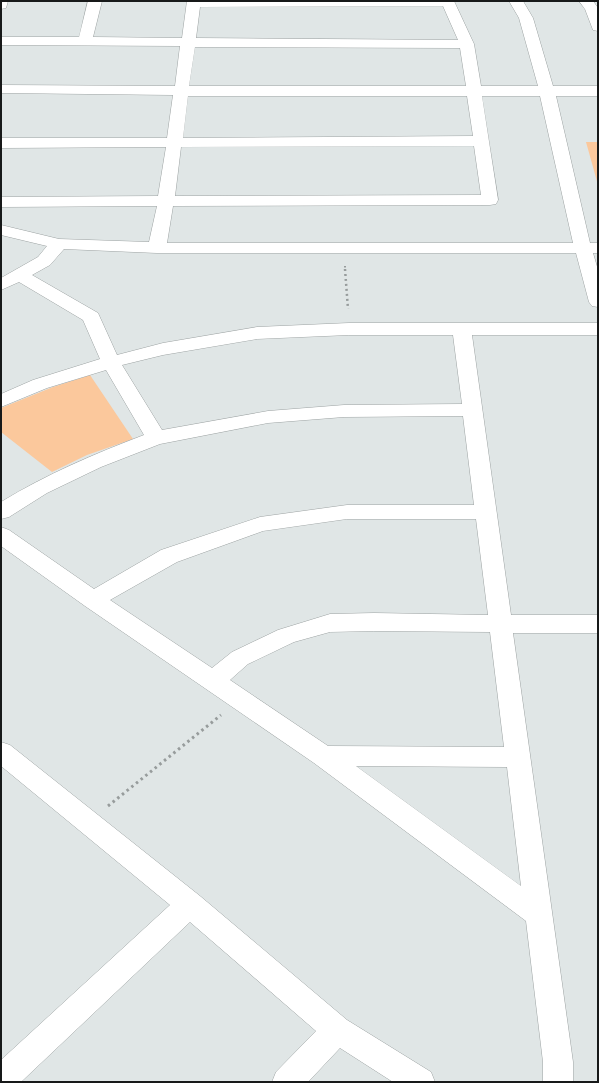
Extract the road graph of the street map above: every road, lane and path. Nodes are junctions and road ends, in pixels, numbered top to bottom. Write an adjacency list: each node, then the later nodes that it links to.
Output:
1 (95, 1): 9 (street)
2 (447, 1): 6 (street); 11 (street)
3 (516, 1): 14 (street)
4 (586, 1): 7 (street)
5 (194, 2): 6 (street); 10 (street)
6 (295, 2)
7 (598, 27)
8 (1, 41): 9 (street)
9 (85, 42): 10 (street)
10 (187, 43): 11 (street); 16 (street)
11 (467, 44): 13 (street)
12 (1, 89): 16 (street)
13 (474, 91): 14 (street); 16 (street); 17 (street)
14 (547, 91): 15 (street); 26 (street)
15 (598, 91)
16 (180, 92): 19 (street)
17 (482, 141): 19 (street); 20 (street)
18 (1, 143): 19 (street)
19 (174, 143): 20 (street)
20 (166, 201): 21 (street); 24 (street)
21 (1, 202)
22 (1, 230): 23 (street)
23 (59, 244): 24 (street); 27 (street)
24 (157, 248): 25 (street)
25 (344, 248): 26 (street); 31 (path)
26 (590, 248): 29 (street)
27 (20, 275): 28 (street); 33 (street)
28 (1, 285)
29 (598, 302)
30 (598, 329): 32 (street)
31 (349, 330): 32 (street); 33 (street)
32 (462, 330): 35 (street)
33 (111, 362): 34 (street); 36 (street)
34 (1, 401)
35 (472, 410): 36 (street); 38 (street)
36 (156, 438): 37 (street)
37 (1, 512)
38 (486, 512): 40 (street); 41 (street)
39 (1, 535): 40 (street)
40 (93, 600): 43 (street)
41 (500, 624): 42 (street); 43 (street); 47 (street)
42 (598, 624)
43 (212, 681): 44 (street)
44 (240, 700): 46 (street); 48 (path)
45 (1, 752): 48 (street)
46 (323, 756): 47 (street); 50 (street)
47 (518, 756): 50 (street)
48 (87, 822): 49 (street)
49 (190, 905): 51 (street); 52 (street)
50 (539, 914): 55 (street)
51 (337, 1030): 53 (street); 54 (street)
52 (5, 1069)
53 (287, 1082)
54 (420, 1082)
55 (558, 1082)

